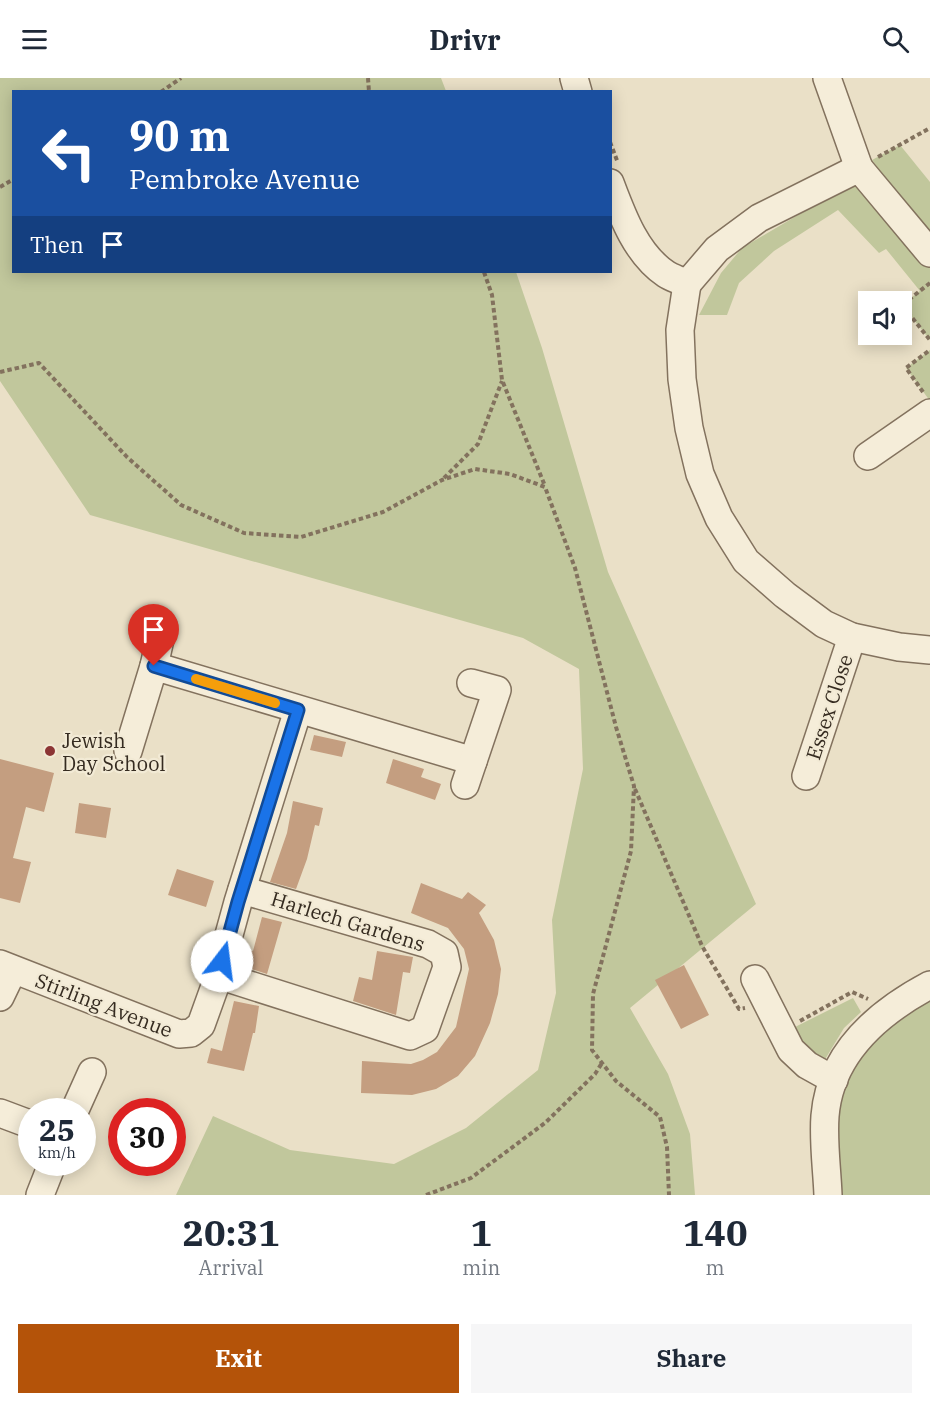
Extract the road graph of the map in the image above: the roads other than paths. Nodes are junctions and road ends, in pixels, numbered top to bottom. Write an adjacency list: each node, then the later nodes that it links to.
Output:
1 (827, 78): 2 (street)
2 (866, 164): 4 (street); 5 (street)
3 (612, 188): 5 (street)
4 (930, 253)
5 (687, 284): 9 (street)
6 (930, 413): 7 (street)
7 (868, 456)
8 (163, 626): 11 (street)
9 (852, 637): 10 (street); 15 (street, Essex Close)
10 (930, 650)
11 (154, 666): 13 (street); 14 (street)
12 (471, 683): 13 (street)
13 (298, 710): 16 (street, Stirling Avenue)
14 (128, 751)
15 (806, 776)
16 (242, 890): 18 (street, Stirling Avenue); 18 (street, Harlech Gardens)
17 (7, 967): 18 (street, Stirling Avenue); 21 (street)
18 (218, 975)
19 (755, 979): 23 (street)
20 (930, 985): 23 (street)
21 (0, 997)
22 (92, 1072): 24 (street)
23 (834, 1080): 29 (street)
24 (80, 1098)
25 (0, 1113): 26 (street)
26 (18, 1120)
27 (47, 1176): 28 (street)
28 (40, 1195)
29 (828, 1195)

